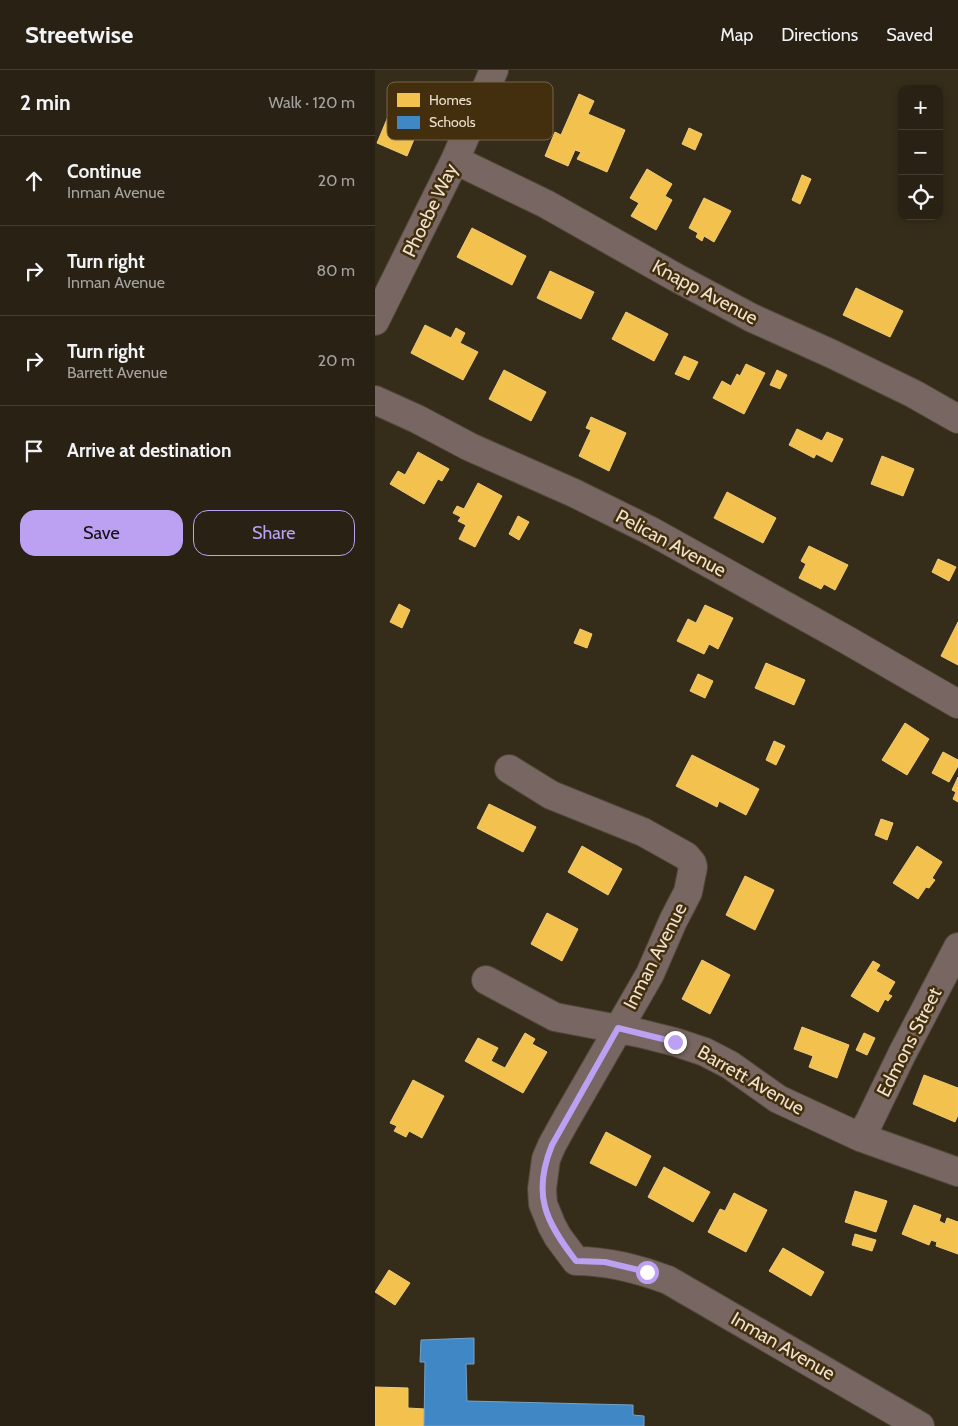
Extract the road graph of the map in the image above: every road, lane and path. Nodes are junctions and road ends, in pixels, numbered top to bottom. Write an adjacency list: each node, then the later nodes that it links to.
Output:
1 (494, 70): 2 (street, Phoebe Way)
2 (489, 82)
3 (464, 140): 4 (street, Phoebe Way)
4 (455, 160): 5 (street, Phoebe Way); 7 (street, Knapp Avenue)
5 (375, 321)
6 (375, 400): 8 (street, Pelican Avenue)
7 (958, 420)
8 (958, 704)
9 (509, 769): 12 (street, Inman Avenue)
10 (958, 947): 13 (street, Edmons Street)
11 (486, 980): 12 (street, Barrett Avenue)
12 (618, 1028): 13 (street, Barrett Avenue); 15 (street, Inman Avenue)
13 (860, 1137): 14 (street, Barrett Avenue)
14 (958, 1172)
15 (920, 1426)

